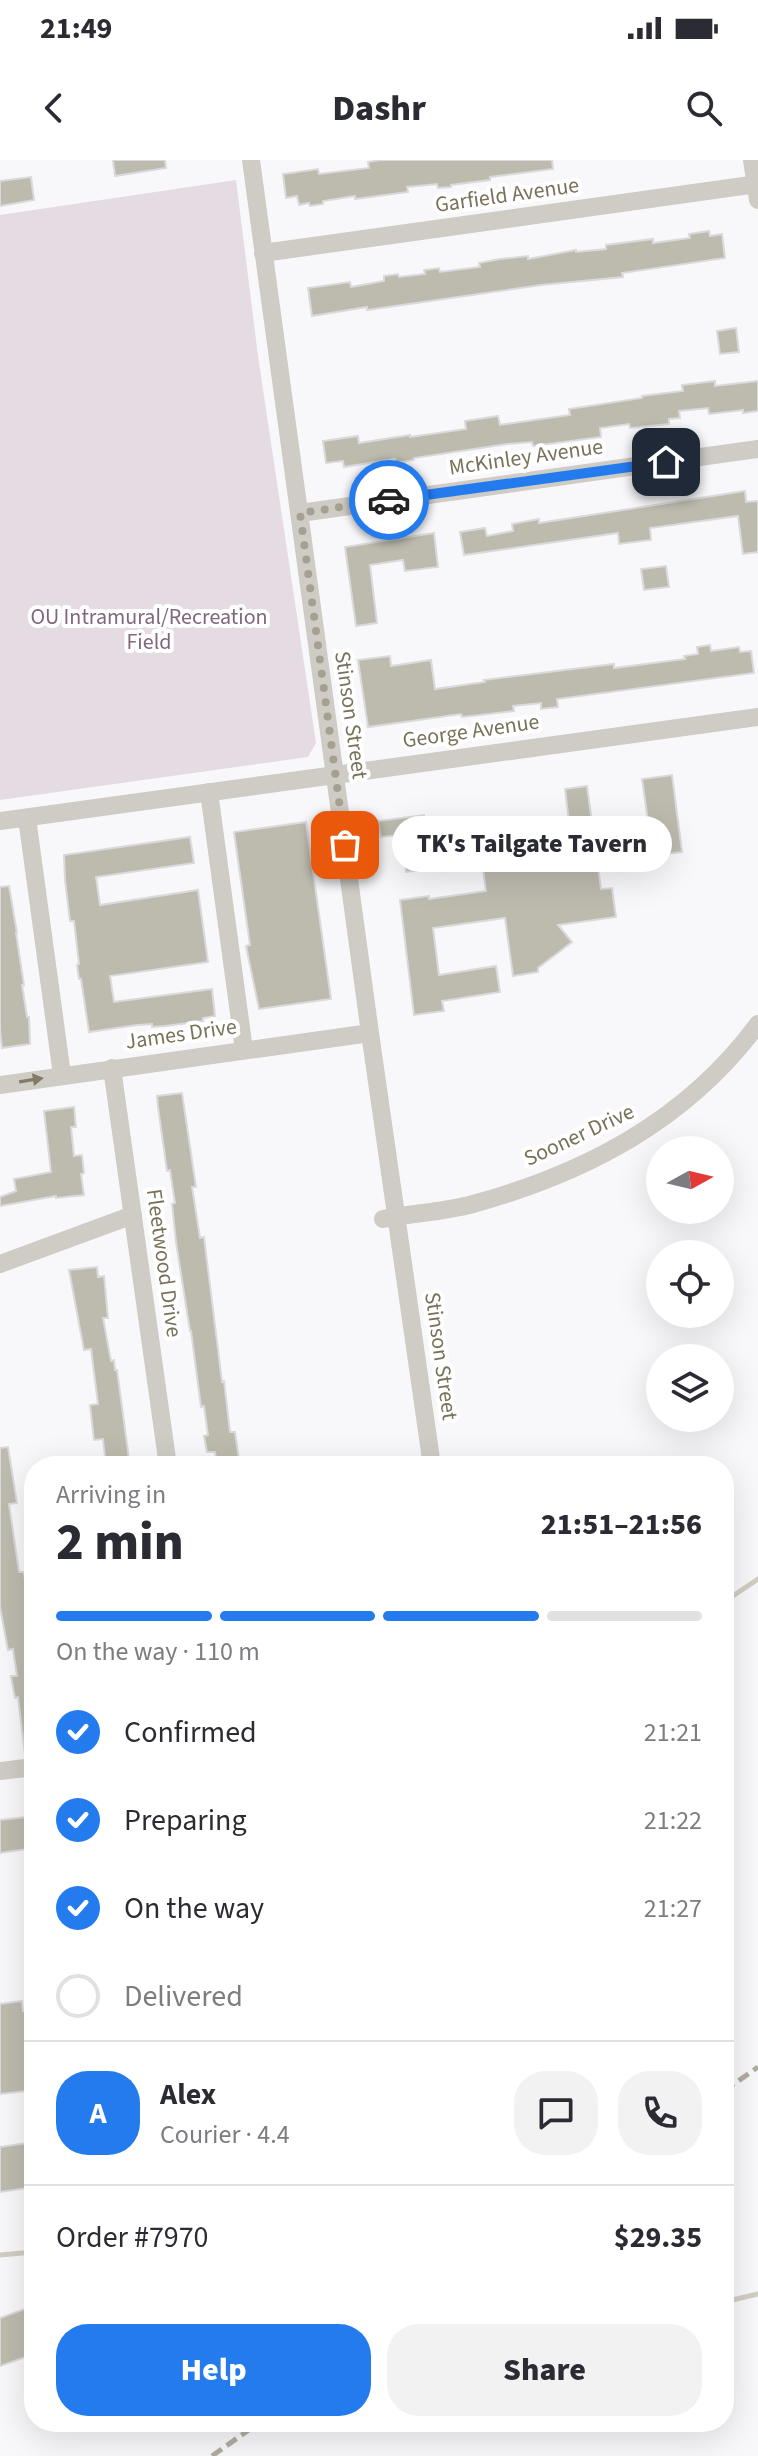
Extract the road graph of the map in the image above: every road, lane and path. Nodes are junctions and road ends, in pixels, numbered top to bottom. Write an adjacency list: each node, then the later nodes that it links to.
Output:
1 (251, 160): 4 (street, Stinson Street)
2 (752, 160): 3 (street)
3 (757, 189): 4 (street, Garfield Avenue)
4 (263, 253): 6 (street, Stinson Street)
5 (758, 449): 6 (street, McKinley Avenue)
6 (300, 513): 8 (street, Stinson Street)
7 (758, 717): 8 (street, George Avenue)
8 (335, 774): 9 (street, George Avenue); 13 (street, Stinson Street)
9 (209, 792): 10 (street, George Avenue); 14 (street)
10 (27, 818): 11 (street, George Avenue); 16 (street)
11 (0, 821)
12 (758, 1024): 19 (street, Sooner Drive)
13 (370, 1033): 14 (street, James Drive); 19 (street, Stinson Street)
14 (244, 1050): 15 (street, James Drive)
15 (112, 1068): 16 (street, James Drive); 18 (street, Fleetwood Drive)
16 (62, 1075): 17 (street, James Drive, one-way to 16)
17 (0, 1085)
18 (133, 1215): 20 (street); 21 (street, Fleetwood Drive)
19 (390, 1218): 22 (street, Stinson Street)
20 (0, 1264)
21 (167, 1456)
22 (430, 1456)
23 (24, 1768): 24 (street)
24 (0, 1771)

